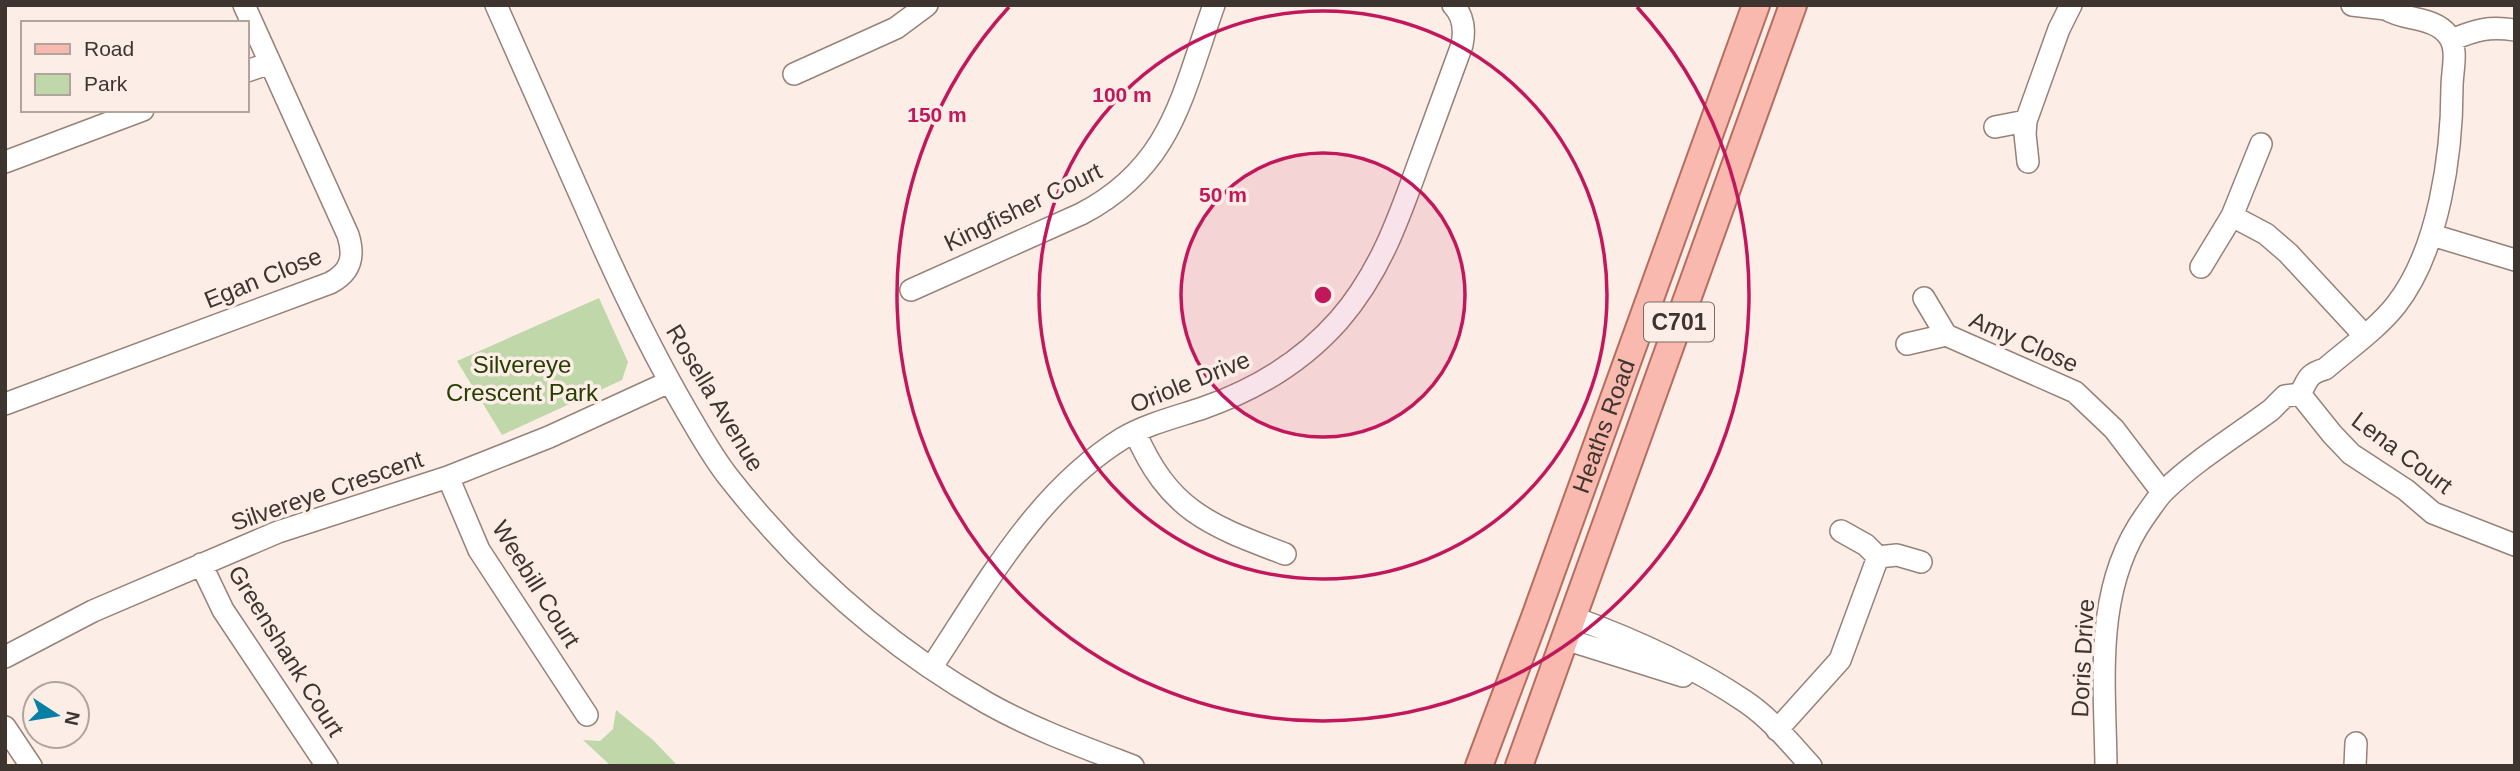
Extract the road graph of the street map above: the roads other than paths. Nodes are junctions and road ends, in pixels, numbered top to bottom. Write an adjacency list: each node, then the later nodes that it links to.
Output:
1 (244, 5): 12 (street, Egan Close)
2 (496, 5): 30 (street, Rosella Avenue)
3 (927, 5): 14 (street)
4 (1214, 5): 25 (street, Kingfisher Court)
5 (1453, 5): 33 (street, Oriole Drive)
6 (1756, 5): 42 (main road, Heaths Road / C701)
7 (1793, 5): 43 (main road, Heaths Road / C701)
8 (2071, 5): 16 (street)
9 (2352, 5): 11 (street)
10 (2515, 30): 11 (street)
11 (2456, 38): 22 (street)
12 (270, 63): 13 (street); 32 (street, Egan Close)
13 (248, 71)
14 (794, 74)
15 (138, 112): 19 (street)
16 (2026, 121): 17 (street); 20 (street)
17 (1995, 127)
18 (2261, 144): 21 (street)
19 (5, 162)
20 (2028, 162)
21 (2232, 216): 24 (street); 28 (street)
22 (2432, 235): 23 (street); 28 (street)
23 (2515, 260)
24 (2201, 267)
25 (911, 289)
26 (1924, 298): 27 (street, Amy Close)
27 (1946, 335): 29 (street, Amy Close); 35 (street, Amy Close)
28 (2364, 335): 31 (street)
29 (1907, 344)
30 (669, 382): 34 (street, Silvereye Crescent); 45 (street, Rosella Avenue)
31 (2303, 399): 35 (street, Doris Drive); 37 (street, Lena Court)
32 (5, 404)
33 (1135, 432): 38 (street); 45 (street, Oriole Drive)
34 (448, 477): 41 (street, Silvereye Crescent); 46 (street, Weebill Court)
35 (2162, 492): 56 (street, Doris Drive)
36 (1841, 531): 39 (street)
37 (2515, 545)
38 (1285, 554)
39 (1878, 557): 40 (street); 48 (street)
40 (1921, 562)
41 (201, 564): 44 (street, Silvereye Crescent); 51 (street, Greenshank Court)
42 (1535, 617): 43 (main road); 53 (main road, Heaths Road / C701)
43 (1569, 628): 48 (street); 54 (main road, Heaths Road / C701)
44 (5, 657)
45 (931, 668): 52 (street, Rosella Avenue)
46 (587, 715)
47 (5, 727): 50 (street)
48 (1777, 730): 55 (street)
49 (2356, 743): 57 (street)
50 (31, 766)
51 (327, 766)
52 (1133, 766)
53 (1479, 766)
54 (1519, 766)
55 (1811, 766)
56 (2106, 766)
57 (2355, 766)

